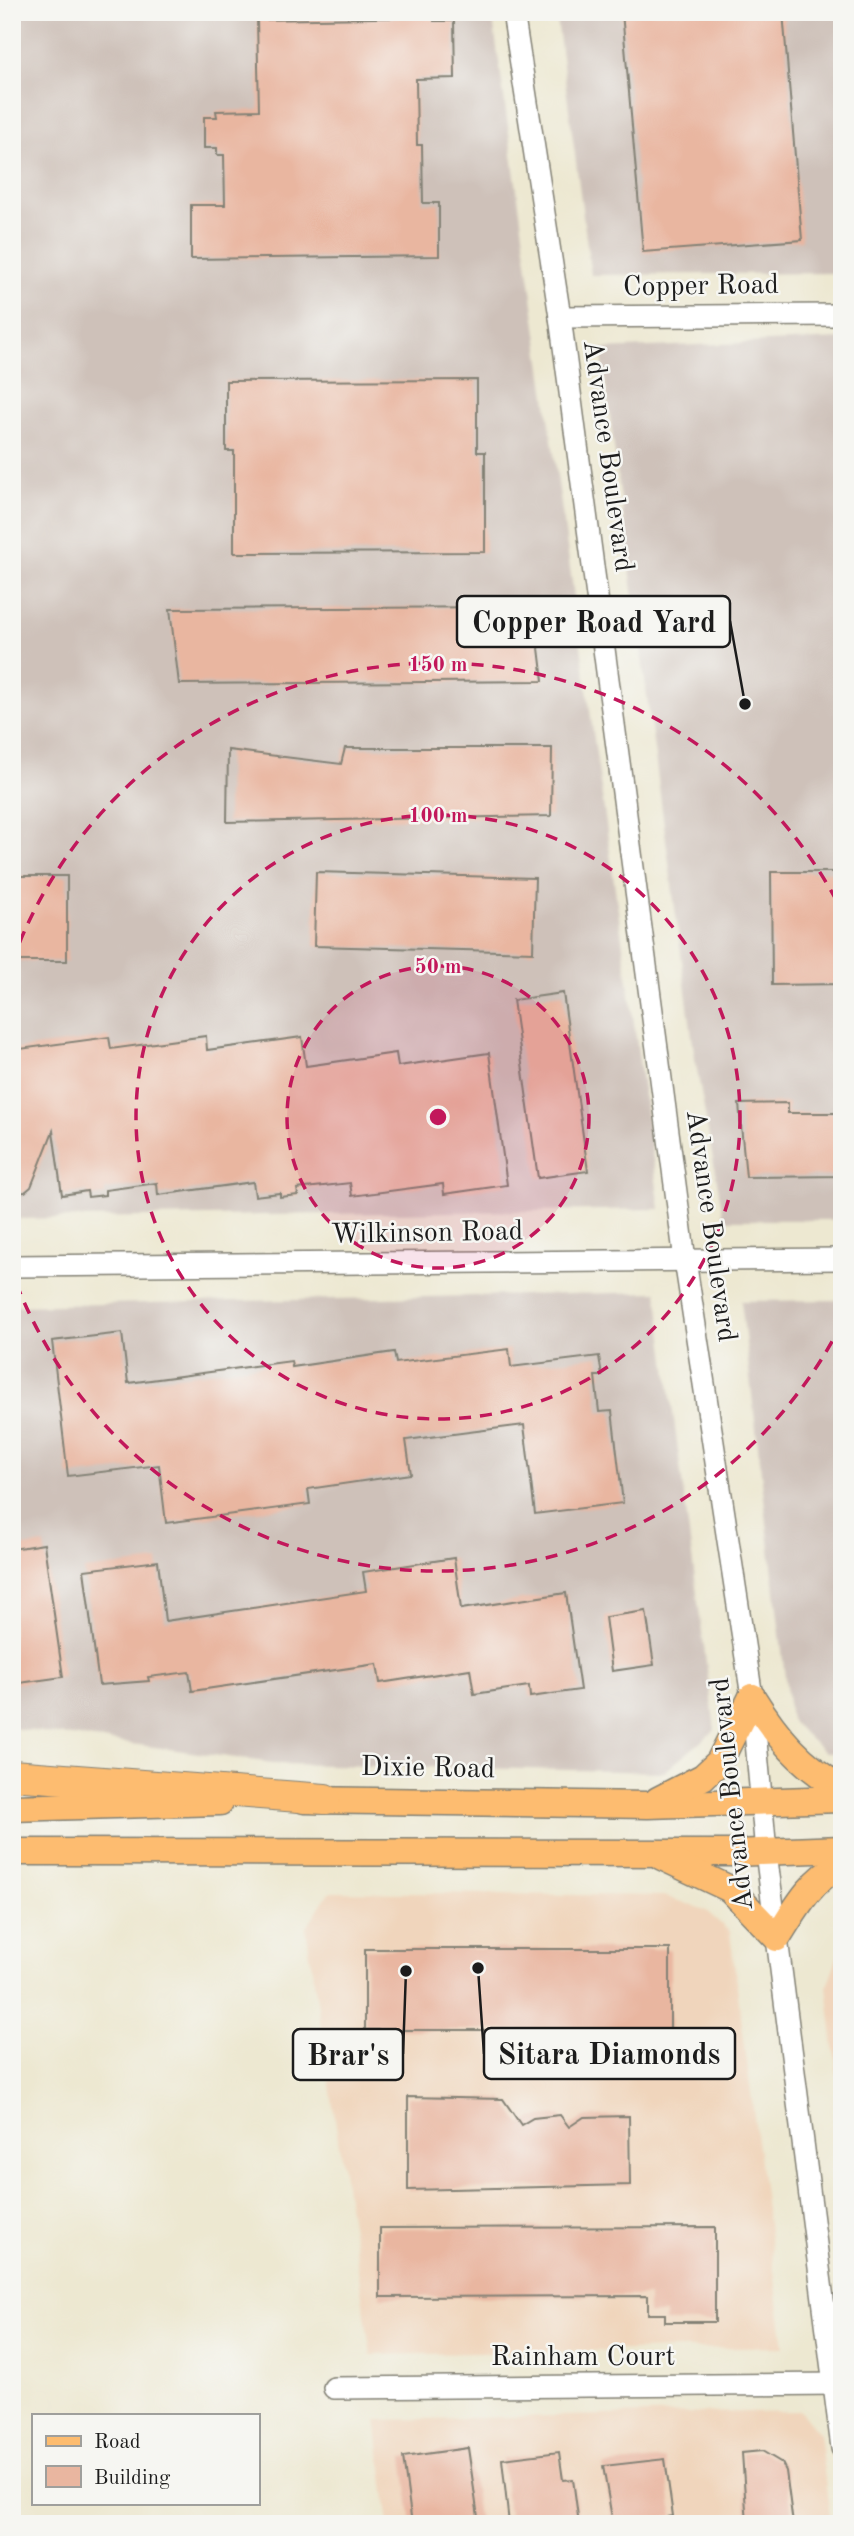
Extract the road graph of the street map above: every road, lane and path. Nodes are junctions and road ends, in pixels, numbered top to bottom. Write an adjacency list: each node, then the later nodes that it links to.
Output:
1 (513, 12): 3 (street, Advance Boulevard)
2 (842, 314): 3 (street, Copper Road)
3 (560, 317): 5 (street, Advance Boulevard)
4 (842, 1259): 5 (street, Wilkinson Road)
5 (685, 1260): 6 (street, Wilkinson Road); 7 (street, Advance Boulevard)
6 (12, 1266)
7 (752, 1697): 9 (main road); 12 (street, Advance Boulevard); 13 (main road)
8 (12, 1775): 10 (highway)
9 (842, 1789)
10 (325, 1799): 13 (main road, Dixie Road); 14 (main road, Dixie Road)
11 (842, 1799): 12 (main road, Dixie Road)
12 (761, 1801): 13 (main road, Dixie Road); 17 (street, Advance Boulevard)
13 (648, 1805)
14 (12, 1808)
15 (842, 1849): 17 (main road)
16 (12, 1852): 18 (main road)
17 (766, 1852): 18 (main road); 20 (street, Advance Boulevard)
18 (651, 1853): 20 (main road)
19 (842, 1864): 20 (main road)
20 (778, 1938): 21 (street, Advance Boulevard)
21 (837, 2384): 22 (street, Rainham Court); 23 (street, Advance Boulevard)
22 (334, 2388)
23 (842, 2448)

